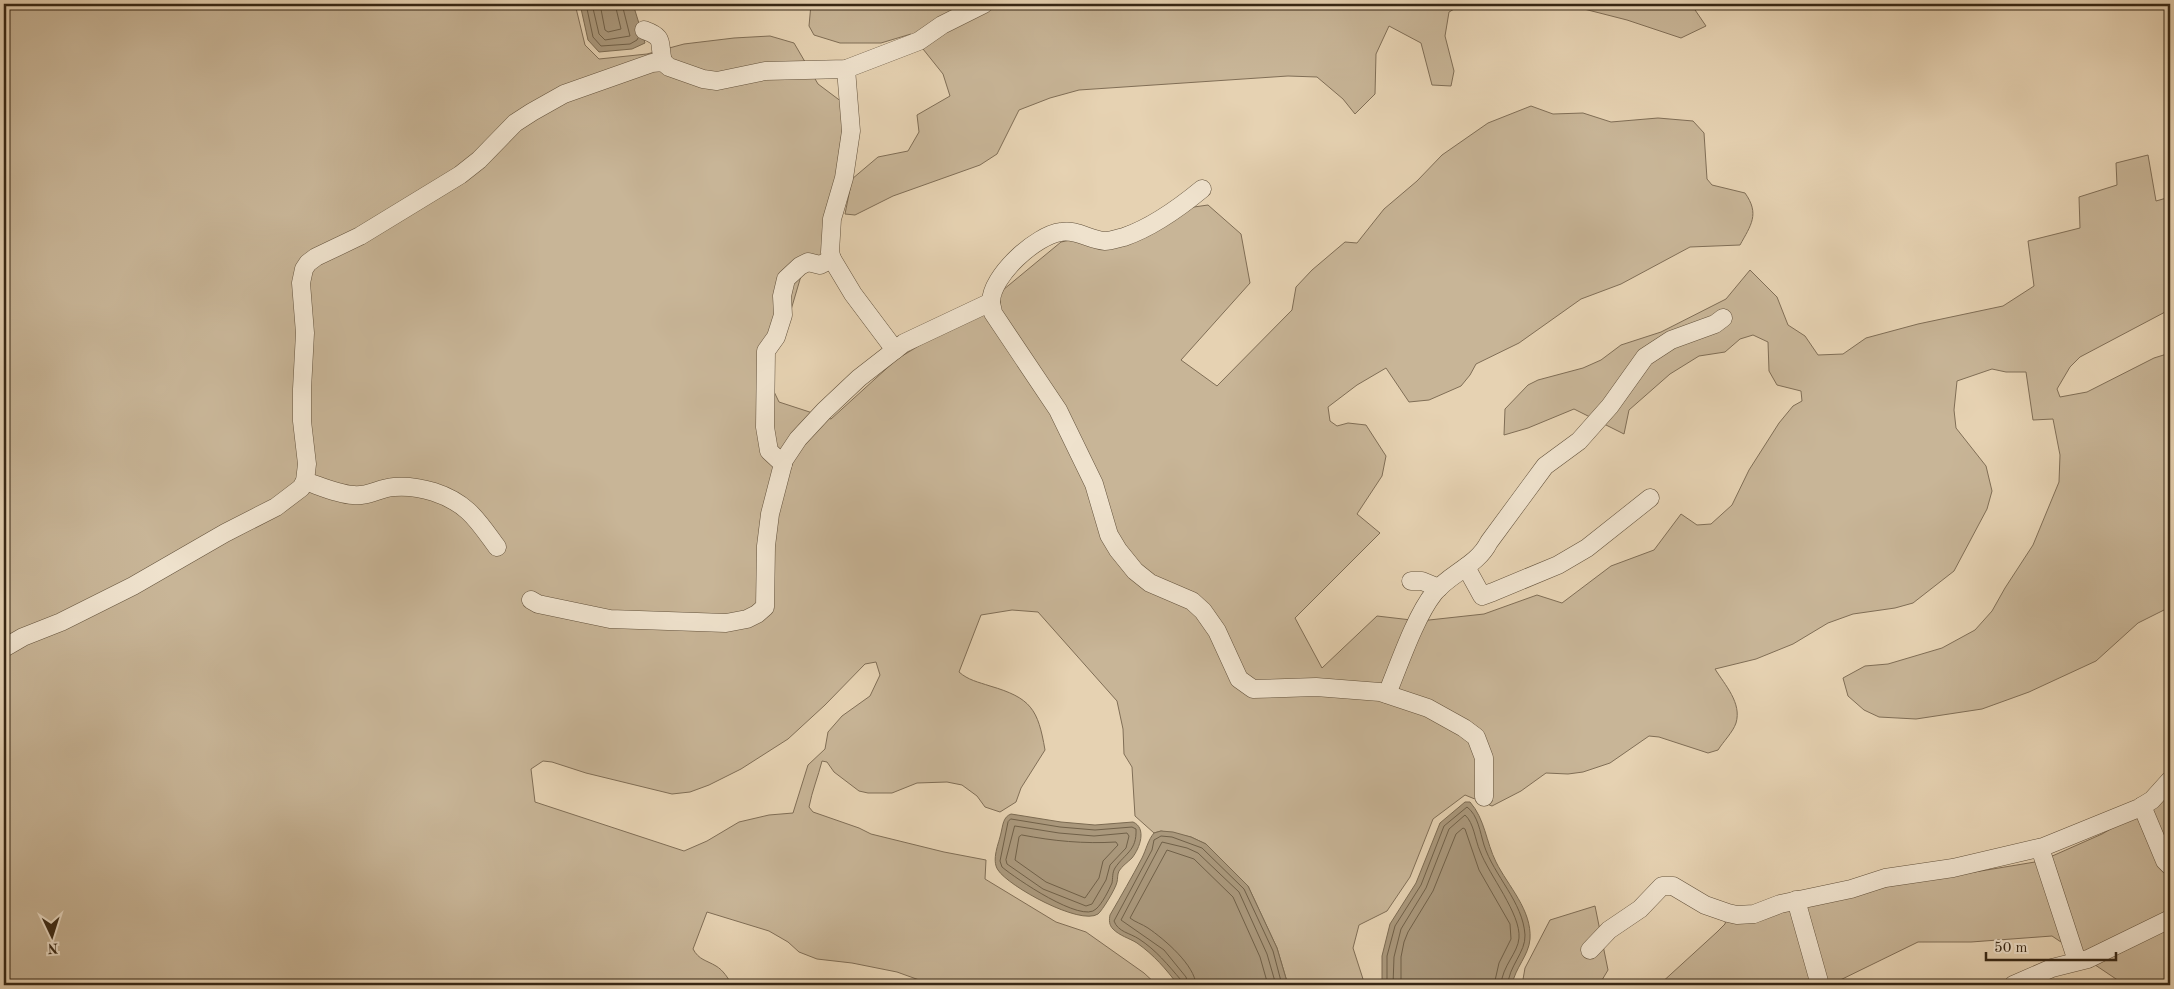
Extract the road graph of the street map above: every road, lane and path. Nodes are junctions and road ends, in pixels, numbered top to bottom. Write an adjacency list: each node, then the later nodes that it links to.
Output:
1 (984, 4): 4 (street)
2 (644, 30): 3 (street)
3 (663, 62): 4 (street); 11 (street)
4 (846, 69): 6 (street)
5 (1202, 189): 7 (street)
6 (832, 259): 9 (street); 10 (street)
7 (991, 302): 9 (street); 19 (street)
8 (1723, 318): 14 (street)
9 (894, 350): 10 (street)
10 (783, 464): 17 (street)
11 (305, 481): 13 (street); 18 (street)
12 (1650, 498): 14 (street)
13 (497, 547)
14 (1466, 567): 16 (street)
15 (1411, 581): 16 (street)
16 (1439, 588): 19 (street)
17 (531, 600)
18 (4, 648)
19 (1386, 694): 21 (street)
20 (2170, 780): 22 (street)
21 (1484, 797)
22 (2142, 806): 23 (street); 24 (street)
23 (2040, 848): 25 (street); 28 (street)
24 (2170, 866)
25 (1796, 900): 27 (street); 30 (street)
26 (2170, 920): 28 (street)
27 (1590, 950)
28 (2077, 961): 29 (street)
29 (2050, 977): 31 (street)
30 (1820, 985)
31 (2013, 985)

